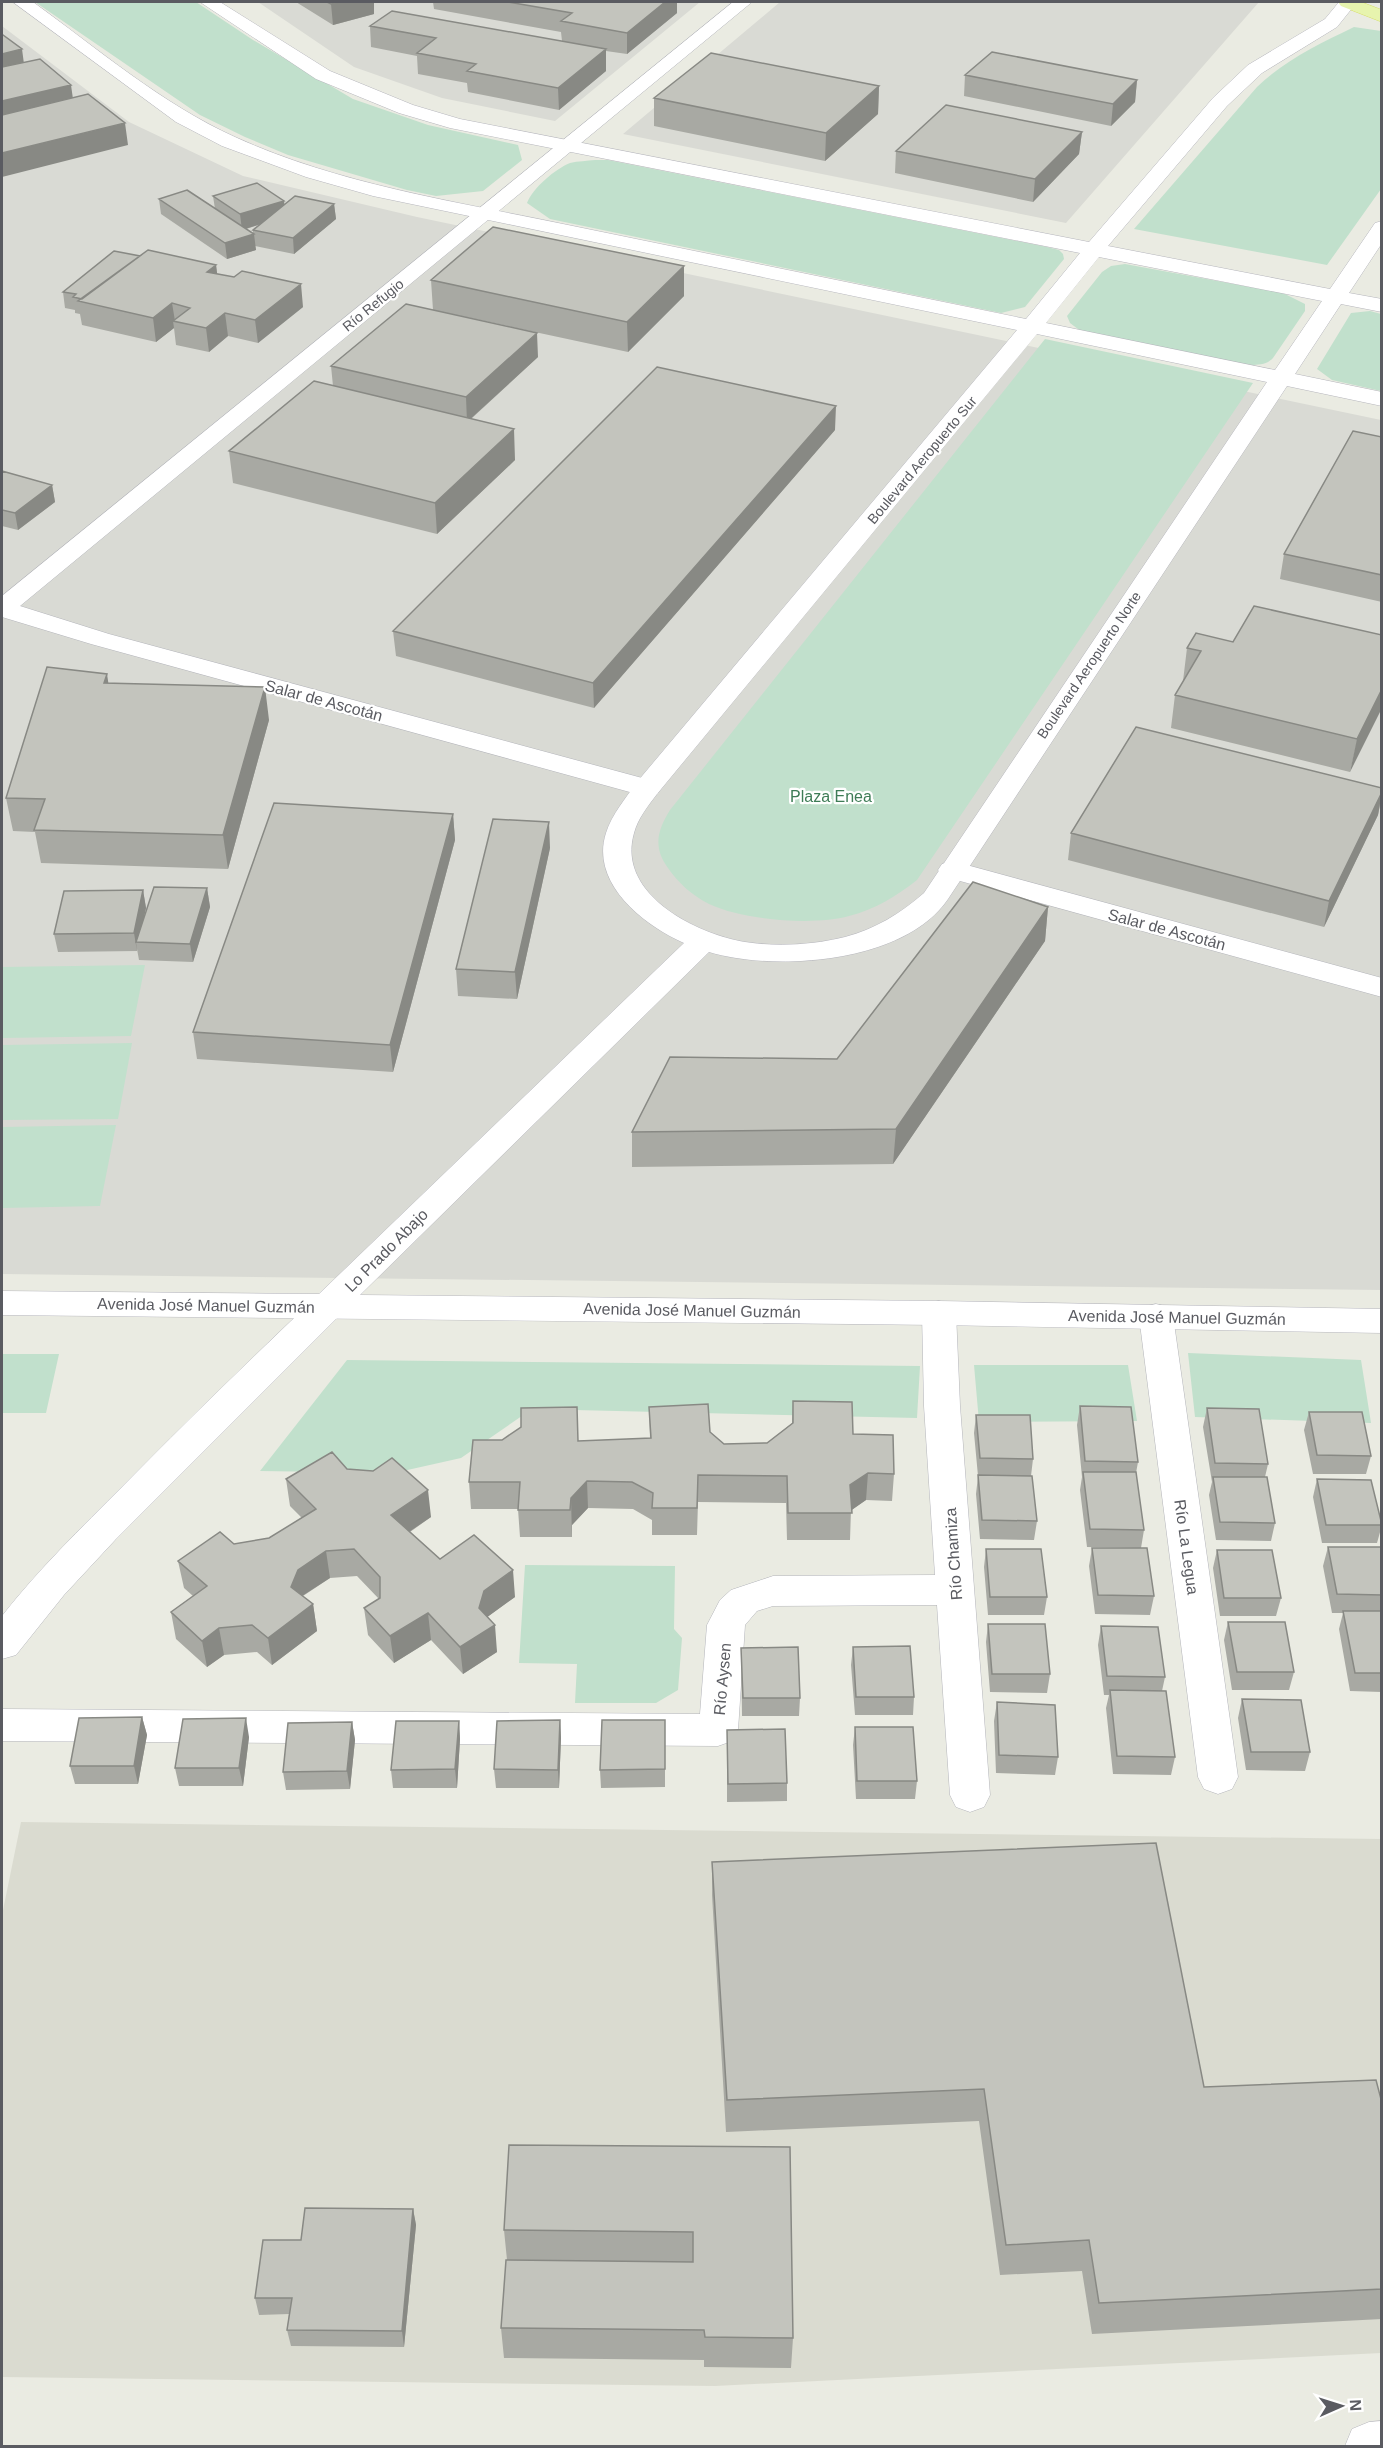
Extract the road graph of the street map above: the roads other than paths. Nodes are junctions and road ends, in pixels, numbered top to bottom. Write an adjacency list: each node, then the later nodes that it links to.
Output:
1 (22, 2): 7 (street)
2 (209, 2): 6 (street)
3 (743, 2): 6 (street, Río Refugio)
4 (1348, 2): 5 (main road); 9 (street, Boulevard Aeropuerto Sur)
5 (1382, 17)
6 (567, 146): 7 (street, Río Refugio); 9 (street)
7 (485, 214): 12 (street); 15 (street, Río Refugio)
8 (1382, 227): 10 (street, Boulevard Aeropuerto Norte)
9 (1093, 250): 10 (street); 12 (street, Boulevard Aeropuerto Sur)
10 (1335, 297): 11 (street); 13 (street, Boulevard Aeropuerto Norte)
11 (1382, 306)
12 (1032, 327): 13 (street); 16 (street, Boulevard Aeropuerto Sur)
13 (1280, 378): 14 (street); 17 (street, Boulevard Aeropuerto Norte)
14 (1382, 399)
15 (2, 608): 16 (street, Salar de Ascotán)
16 (647, 789): 18 (street, Boulevard Aeropuerto Sur)
17 (952, 870): 18 (street, Boulevard Aeropuerto Norte); 19 (street, Salar de Ascotán)
18 (702, 941): 21 (street, Lo Prado Abajo)
19 (1382, 988)
20 (2, 1303): 21 (street, Avenida José Manuel Guzmán)
21 (328, 1306): 22 (street, Avenida José Manuel Guzmán); 26 (street, Lo Prado Abajo)
22 (939, 1313): 23 (street, Avenida José Manuel Guzmán); 25 (street, Río Chamiza)
23 (1156, 1316): 24 (street, Avenida José Manuel Guzmán); 28 (street, Río La Legua)
24 (1380, 1325)
25 (956, 1590): 27 (street, Río Aysen); 29 (street, Río Chamiza)
26 (2, 1644)
27 (2, 1725)
28 (1218, 1778)
29 (970, 1795)
30 (1382, 2445): 31 (street)
31 (1369, 2446)

